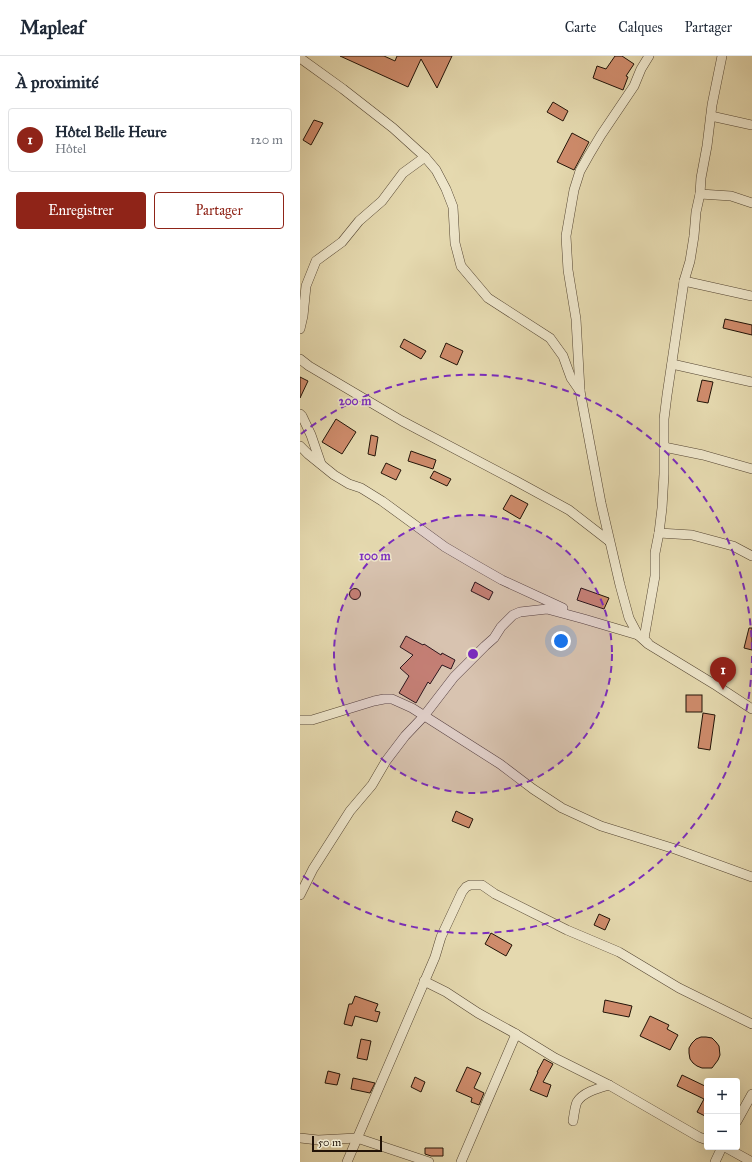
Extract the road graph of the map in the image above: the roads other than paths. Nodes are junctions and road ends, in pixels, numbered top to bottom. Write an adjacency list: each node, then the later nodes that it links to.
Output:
1 (649, 56): 15 (street)
2 (722, 56): 4 (street)
3 (300, 58): 6 (street)
4 (711, 116): 5 (street); 7 (street)
5 (752, 125)
6 (425, 157): 11 (street); 15 (street)
7 (700, 194): 8 (street); 9 (street)
8 (752, 203)
9 (684, 281): 10 (street); 13 (street)
10 (752, 296)
11 (300, 329)
12 (300, 359): 22 (street)
13 (672, 364): 14 (street); 18 (street)
14 (752, 382)
15 (580, 392): 22 (street)
16 (300, 414): 19 (street)
17 (300, 446): 19 (street)
18 (664, 447): 20 (street); 21 (street)
19 (321, 464): 24 (street)
20 (752, 469)
21 (659, 533): 23 (street); 26 (street)
22 (609, 541): 25 (street)
23 (752, 556)
24 (584, 619): 25 (street); 28 (street)
25 (638, 635): 26 (street)
26 (648, 644): 27 (street)
27 (752, 709)
28 (424, 716): 29 (street); 30 (street); 31 (street)
29 (300, 720)
30 (752, 877)
31 (300, 895)
32 (424, 981): 33 (street); 34 (street); 40 (street)
33 (752, 1024)
34 (516, 1034): 35 (street); 46 (street)
35 (609, 1085): 38 (street); 41 (street)
36 (752, 1094): 37 (street)
37 (740, 1116)
38 (573, 1121)
39 (300, 1138): 40 (street)
40 (357, 1138): 44 (street); 45 (street)
41 (704, 1139)
42 (722, 1150): 47 (street)
43 (730, 1150): 48 (street)
44 (347, 1162)
45 (429, 1162)
46 (461, 1162)
47 (715, 1162)
48 (752, 1162)

